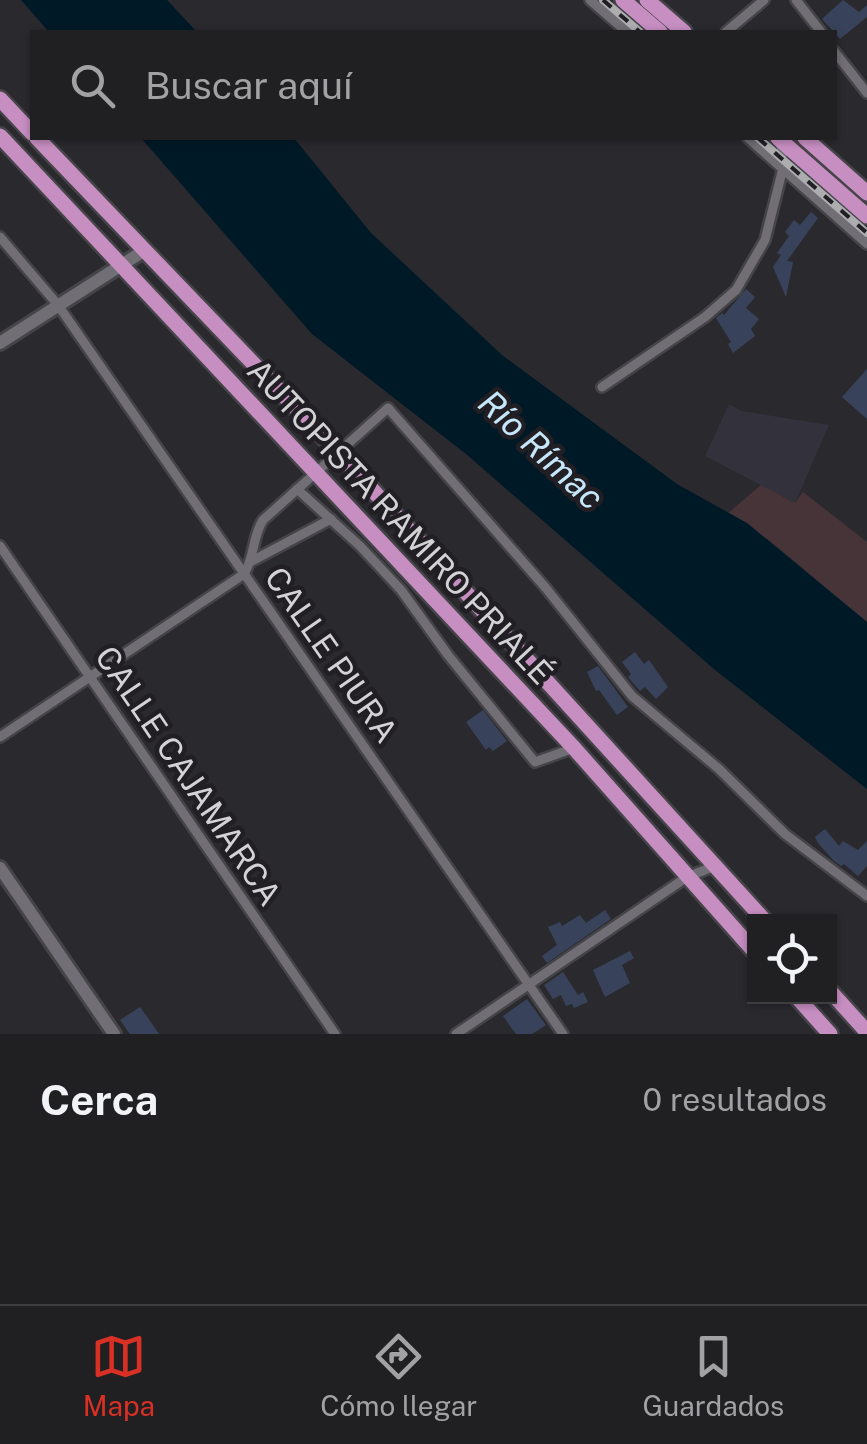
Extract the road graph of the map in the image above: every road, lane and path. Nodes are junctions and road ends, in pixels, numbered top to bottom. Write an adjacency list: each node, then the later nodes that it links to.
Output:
1 (590, 0): 6 (street)
2 (623, 0): 7 (highway)
3 (647, 0): 8 (highway)
4 (764, 0): 9 (street)
5 (796, 0): 10 (street)
6 (625, 30)
7 (658, 30)
8 (682, 30)
9 (728, 30)
10 (819, 30)
11 (837, 55): 12 (street)
12 (867, 94)
13 (0, 99): 14 (highway, AUTOPISTA RAMIRO PRIALÉ)
14 (30, 130)
15 (0, 136): 27 (highway, AUTOPISTA RAMIRO PRIALÉ)
16 (40, 140): 26 (highway, AUTOPISTA RAMIRO PRIALÉ)
17 (750, 140): 21 (street)
18 (780, 140): 21 (street)
19 (782, 140): 23 (highway)
20 (806, 140): 22 (highway)
21 (783, 168): 25 (street); 30 (street)
22 (867, 193)
23 (867, 216)
24 (0, 236): 28 (street, CALLE PIURA)
25 (867, 244)
26 (145, 250): 27 (street); 31 (highway, AUTOPISTA RAMIRO PRIALÉ)
27 (122, 264): 28 (street); 32 (highway, AUTOPISTA RAMIRO PRIALÉ)
28 (58, 305): 29 (street); 37 (street, CALLE PIURA)
29 (0, 343)
30 (602, 387)
31 (338, 452): 32 (street); 41 (highway, AUTOPISTA RAMIRO PRIALÉ); 44 (street)
32 (315, 473): 33 (street); 40 (highway, AUTOPISTA RAMIRO PRIALÉ)
33 (297, 489): 34 (street); 36 (street)
34 (331, 520): 36 (street); 40 (street)
35 (0, 546): 38 (street, CALLE CAJAMARCA)
36 (252, 561): 37 (street)
37 (244, 574): 38 (street); 47 (street, CALLE PIURA)
38 (90, 675): 39 (street); 52 (street, CALLE CAJAMARCA)
39 (0, 738)
40 (574, 748): 43 (highway, AUTOPISTA RAMIRO PRIALÉ)
41 (716, 866): 43 (street); 45 (highway, AUTOPISTA RAMIRO PRIALÉ)
42 (0, 868): 51 (street)
43 (687, 878): 46 (highway, AUTOPISTA RAMIRO PRIALÉ); 47 (street)
44 (867, 896)
45 (759, 914)
46 (747, 944)
47 (529, 984): 53 (street); 54 (street, CALLE PIURA)
48 (837, 999): 50 (highway)
49 (803, 1004): 55 (highway)
50 (867, 1032)
51 (114, 1034)
52 (334, 1034)
53 (456, 1034)
54 (563, 1034)
55 (830, 1034)

